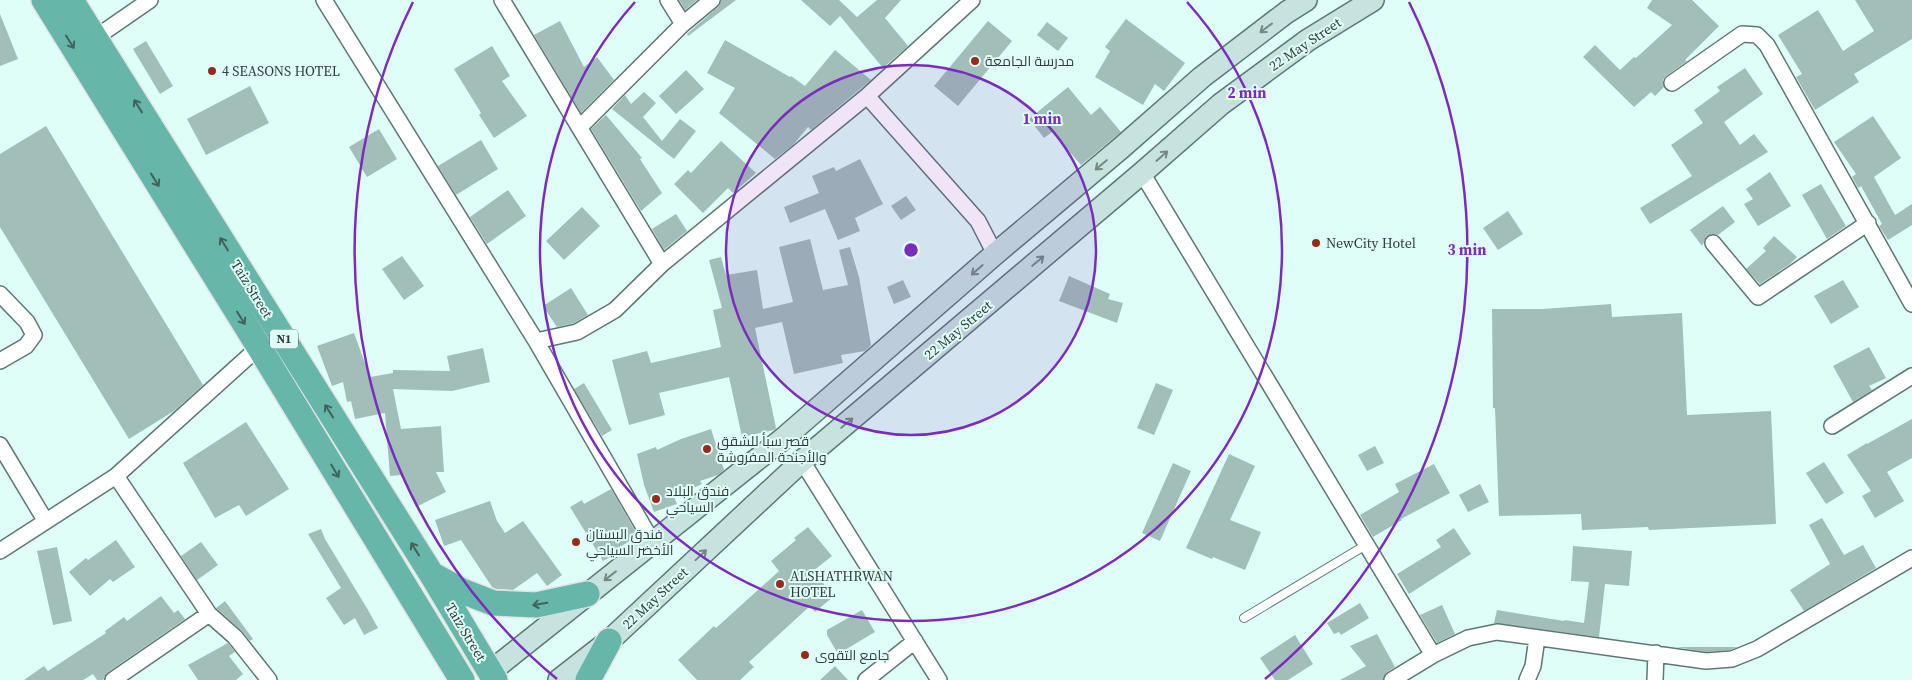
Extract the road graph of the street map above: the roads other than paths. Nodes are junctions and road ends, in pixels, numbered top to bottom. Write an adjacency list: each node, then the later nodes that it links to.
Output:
1 (44, 0): 25 (highway, Taiz Street / N1, one-way to 25)
2 (71, 0): 12 (highway, Taiz Street / N1)
3 (150, 0): 12 (street)
4 (324, 0): 24 (street)
5 (502, 0): 15 (street)
6 (668, 0): 11 (street)
7 (712, 0): 11 (street)
8 (972, 0): 14 (street)
9 (1306, 0): 19 (main road, one-way to 19)
10 (1373, 0): 16 (main road, 22 May Street, one-way to 10)
11 (683, 24): 15 (street)
12 (95, 38): 38 (highway, Taiz Street / N1, one-way to 12)
13 (1672, 83): 17 (street)
14 (867, 96): 19 (street); 20 (street)
15 (580, 127): 20 (street)
16 (1142, 173): 21 (main road, 22 May Street, one-way to 16); 35 (street)
17 (1868, 223): 18 (street); 23 (street)
18 (1713, 243)
19 (995, 254): 21 (main road); 29 (main road, one-way to 29)
20 (662, 264): 24 (street)
21 (1018, 279): 31 (main road, 22 May Street, one-way to 21)
22 (0, 294): 26 (street)
23 (1912, 304)
24 (536, 341): 34 (street)
25 (259, 347): 32 (street); 48 (highway, Taiz Street / N1, one-way to 48)
26 (0, 362)
27 (1912, 376): 28 (street)
28 (1832, 426)
29 (784, 438): 31 (main road); 34 (main road)
30 (0, 445): 33 (street)
31 (802, 461): 43 (main road, 22 May Street, one-way to 31); 44 (street)
32 (116, 476): 33 (street); 40 (street)
33 (45, 520): 36 (street)
34 (653, 543): 39 (main road, one-way to 39)
35 (1366, 544): 41 (lane); 46 (street)
36 (0, 551)
37 (1912, 558): 45 (street)
38 (432, 575): 39 (highway, one-way to 38); 47 (highway, Taiz Street / N1)
39 (588, 594): 47 (main road)
40 (209, 614): 49 (street); 50 (street)
41 (1244, 618)
42 (1537, 638): 45 (street); 46 (street); 56 (street)
43 (609, 641): 51 (main road, 22 May Street); 52 (highway)
44 (915, 641): 53 (street); 54 (street)
45 (1656, 653): 57 (street)
46 (1433, 655): 55 (street)
47 (493, 676)
48 (459, 679)
49 (113, 680)
50 (269, 680)
51 (560, 680)
52 (588, 680)
53 (866, 680)
54 (939, 680)
55 (1392, 680)
56 (1527, 680)
57 (1655, 680)

